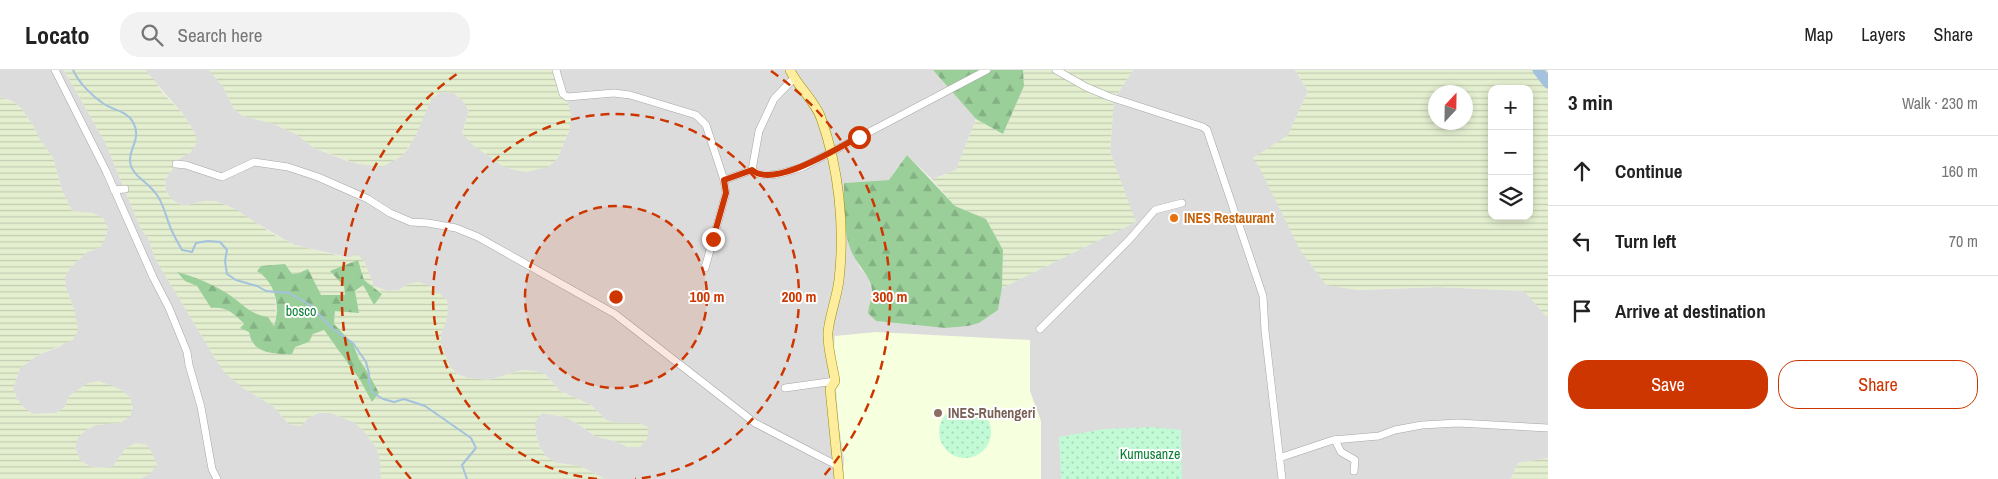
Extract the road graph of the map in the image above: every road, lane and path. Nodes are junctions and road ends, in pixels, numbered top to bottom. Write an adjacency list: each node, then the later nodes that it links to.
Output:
1 (55, 70): 11 (street)
2 (556, 70): 9 (street)
3 (987, 70): 6 (street)
4 (1056, 70): 19 (street)
5 (792, 74): 6 (main road); 8 (street)
6 (831, 151): 8 (street); 15 (main road)
7 (176, 164): 20 (street)
8 (752, 170): 9 (street)
9 (724, 180): 13 (street)
10 (125, 189): 11 (street)
11 (114, 190): 22 (street)
12 (1182, 203): 14 (street)
13 (705, 268)
14 (1040, 328)
15 (835, 381): 16 (street); 20 (main road)
16 (785, 388)
17 (1548, 428): 18 (street)
18 (1335, 440): 19 (street); 21 (street)
19 (1279, 458): 24 (street)
20 (838, 466): 23 (main road)
21 (1354, 471)
22 (217, 479)
23 (839, 479)
24 (1282, 479)

